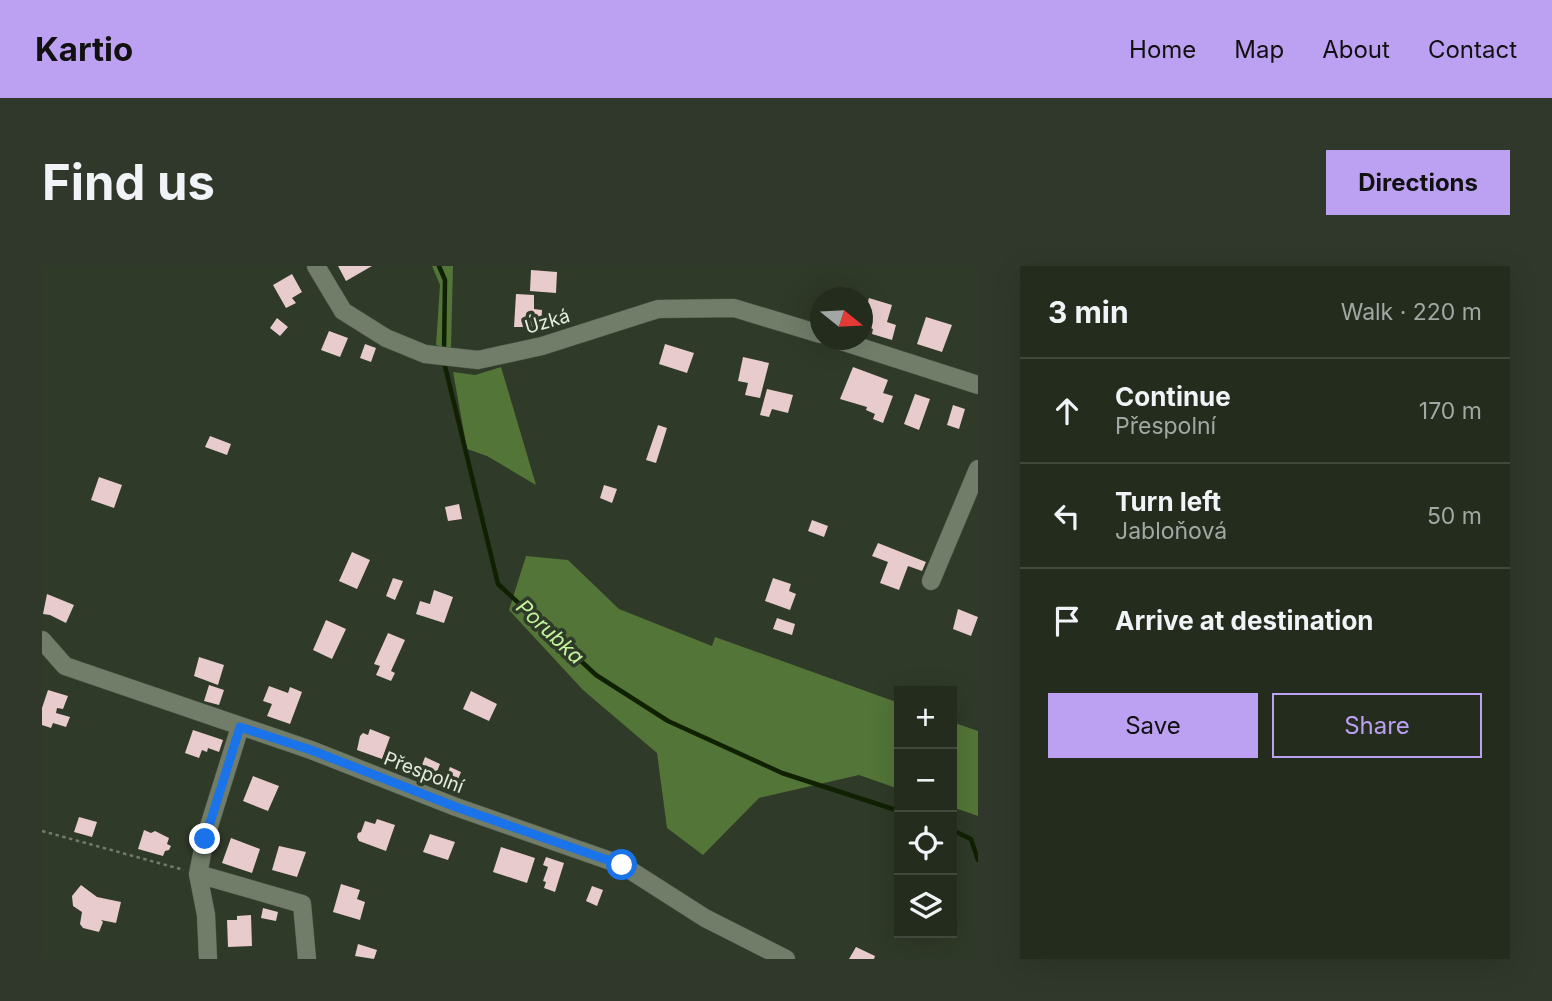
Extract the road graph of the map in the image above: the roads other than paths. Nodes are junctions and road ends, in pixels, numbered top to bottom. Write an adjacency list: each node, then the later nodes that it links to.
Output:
1 (316, 266): 2 (street, Úzká)
2 (810, 331)
3 (869, 350): 4 (street)
4 (978, 385)
5 (978, 469): 6 (street)
6 (931, 581)
7 (42, 640): 8 (street, Přespolní)
8 (240, 727): 9 (street); 12 (street, Přespolní)
9 (198, 874): 10 (street); 11 (street)
10 (208, 959)
11 (307, 959)
12 (786, 959)

